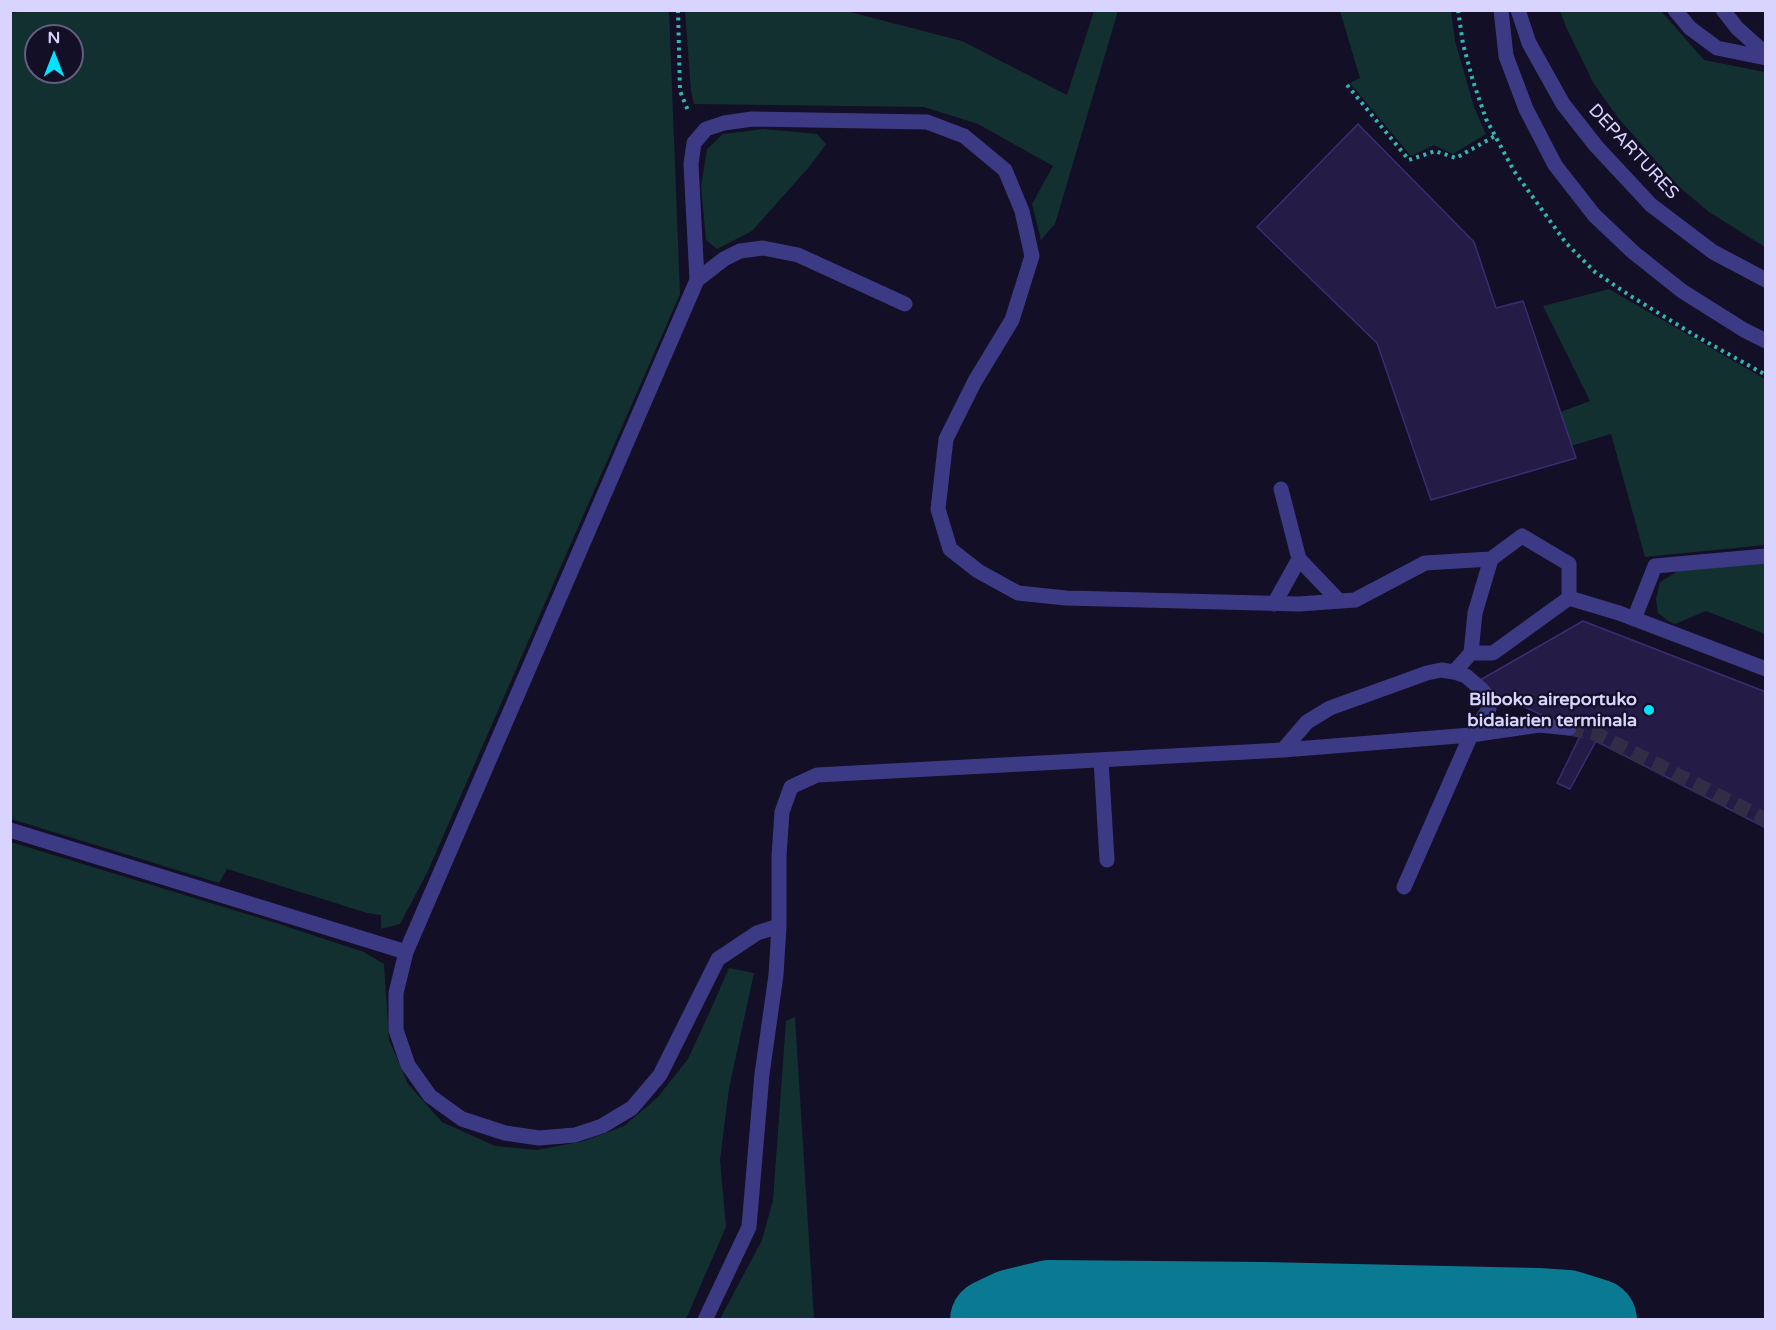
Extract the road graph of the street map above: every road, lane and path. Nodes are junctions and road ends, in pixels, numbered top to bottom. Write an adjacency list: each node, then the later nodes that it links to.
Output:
1 (678, 10): 9 (path)
2 (1501, 10): 13 (street)
3 (1518, 10): 11 (street, DEPARTURES)
4 (1675, 10): 6 (street)
5 (1723, 10): 6 (street)
6 (1766, 56)
7 (1347, 85): 8 (path)
8 (1495, 136)
9 (699, 138): 10 (street); 20 (street)
10 (697, 280): 12 (street); 33 (street)
11 (1766, 280)
12 (905, 304)
13 (1766, 341)
14 (1281, 489): 16 (street)
15 (1766, 556): 21 (street)
16 (1299, 559): 19 (street); 20 (street)
17 (1491, 559): 18 (street); 19 (street); 22 (street)
18 (1569, 598): 21 (street); 22 (street)
19 (1339, 601): 20 (street)
20 (1274, 604)
21 (1634, 619): 23 (street)
22 (1471, 653): 24 (street)
23 (1766, 669)
24 (1454, 672): 26 (street); 27 (street)
25 (1569, 728): 26 (street)
26 (1471, 735): 27 (street); 31 (street)
27 (1283, 750): 28 (street)
28 (1101, 760): 30 (street); 32 (street)
29 (10, 830): 33 (street)
30 (1107, 860)
31 (1404, 887)
32 (779, 926): 33 (street); 34 (street)
33 (406, 952)
34 (705, 1320)

